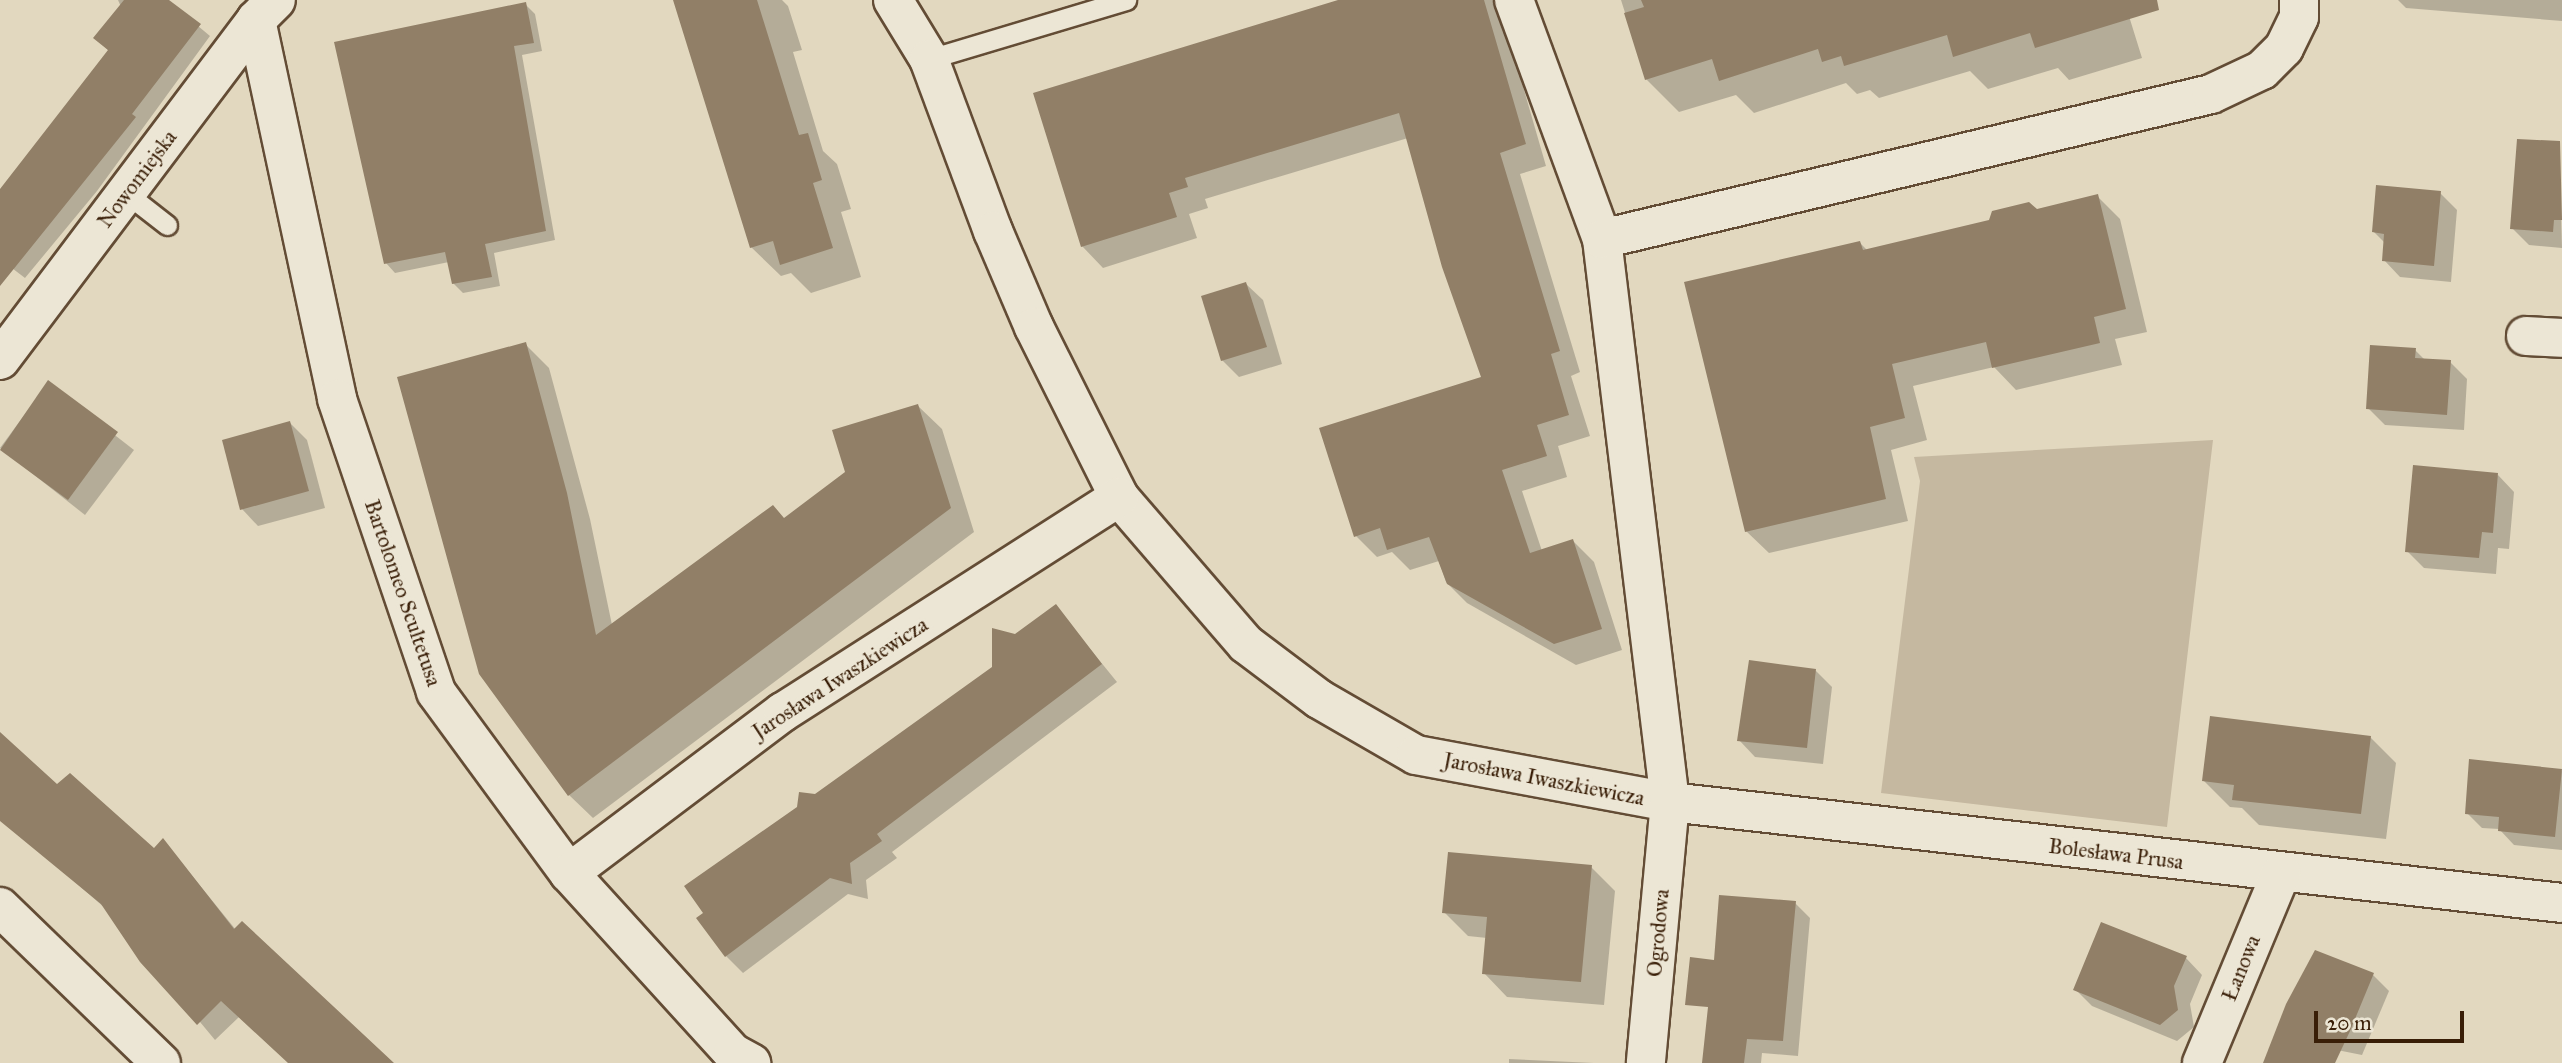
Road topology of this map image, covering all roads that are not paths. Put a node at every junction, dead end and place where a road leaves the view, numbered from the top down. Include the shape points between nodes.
1 (893, 0) edge
2 (1126, 0) edge
3 (1514, 0) edge
4 (2299, 0) edge
5 (266, 10) edge
6 (929, 59) junction
7 (126, 193) junction
8 (167, 225) dead end
9 (1602, 239) junction
10 (0, 360) edge
11 (1119, 497) junction
12 (1670, 802) junction
13 (569, 873) junction
14 (2281, 873) junction
15 (2562, 903) edge
16 (0, 907) edge
17 (161, 1063) edge
18 (751, 1063) edge
19 (1646, 1063) edge
20 (2202, 1063) edge

1 - 6 street, Jarosława Iwaszkiewicza
2 - 6 lane
3 - 9 street, Jarosława Iwaszkiewicza
4 - 9 street via 2299,17 2284,48 2262,70 2211,94
5 - 7 street, Nowomiejska
5 - 13 street, Bartolomeo Scultetusa via 337,399 436,692
6 - 11 street, Jarosława Iwaszkiewicza via 1003,255
7 - 8 lane
7 - 10 street, Nowomiejska
9 - 12 street, Jarosława Iwaszkiewicza
11 - 12 street, Jarosława Iwaszkiewicza via 1246,644 1319,699 1416,755
11 - 13 street, Jarosława Iwaszkiewicza via 783,712
12 - 14 street, Bolesława Prusa
12 - 19 street, Ogrodowa
13 - 18 street, Bartolomeo Scultetusa via 733,1053
14 - 15 street, Bolesława Prusa
14 - 20 street, Łanowa
16 - 17 street

